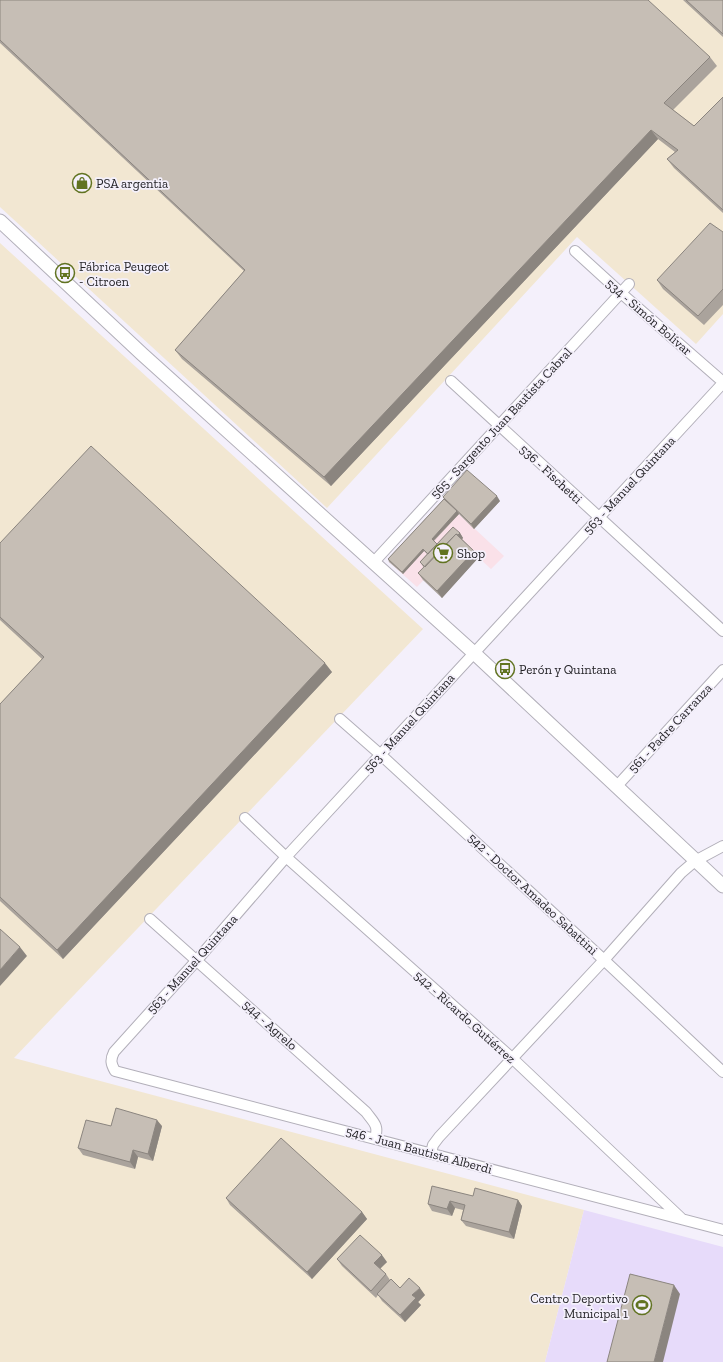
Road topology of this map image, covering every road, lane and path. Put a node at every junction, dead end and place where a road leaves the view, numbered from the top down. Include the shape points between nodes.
1 (0, 221) edge
2 (575, 251) dead end
3 (629, 284) dead end
4 (621, 293) junction
5 (451, 381) dead end
6 (723, 382) edge
7 (499, 425) junction
8 (599, 518) junction
9 (373, 562) junction
10 (723, 631) edge
11 (474, 653) junction
12 (723, 670) edge
13 (340, 719) dead end
14 (381, 755) junction
15 (616, 786) junction
16 (245, 818) dead end
17 (723, 846) edge
18 (286, 857) junction
19 (695, 861) junction
20 (723, 886) edge
21 (150, 919) dead end
22 (197, 960) junction
23 (604, 960) junction
24 (512, 1058) junction
25 (115, 1071) joint
26 (723, 1072) edge
27 (375, 1139) junction
28 (431, 1153) junction
29 (682, 1219) junction
30 (723, 1230) edge

1 - 9 street
2 - 4 street, 534 - Simón Bolívar
3 - 4 street, 565 - Sargento Juan Bautista Cabral
4 - 6 street, 534 - Simón Bolívar
4 - 7 street, 565 - Sargento Juan Bautista Cabral
5 - 7 street, 536 - Fischetti
6 - 8 street, 563 - Manuel Quintana
7 - 8 street, 536 - Fischetti
7 - 9 street, 565 - Sargento Juan Bautista Cabral
8 - 10 street, 536 - Fischetti
8 - 11 street, 563 - Manuel Quintana
9 - 11 street
11 - 14 street, 563 - Manuel Quintana
11 - 15 street
12 - 15 street, 561 - Padre Carranza
13 - 14 street, 542 - Doctor Amadeo Sabattini
14 - 18 street, 563 - Manuel Quintana
14 - 23 street, 542 - Doctor Amadeo Sabattini
15 - 19 street
16 - 18 street, 542 - Ricardo Gutiérrez
17 - 19 street
18 - 22 street, 563 - Manuel Quintana
18 - 24 street, 542 - Ricardo Gutiérrez
19 - 20 street
19 - 23 street via 681,873
21 - 22 street, 544 - Agrelo
22 - 25 street, 563 - Manuel Quintana via 114,1052 111,1058
22 - 27 street, 544 - Agrelo via 366,1112 377,1126
23 - 24 street
23 - 26 street, 542 - Doctor Amadeo Sabattini
24 - 28 street via 439,1137
24 - 29 street, 542 - Ricardo Gutiérrez
25 - 27 street, 546 - Juan Bautista Alberdi
27 - 28 street, 546 - Juan Bautista Alberdi
28 - 29 street, 546 - Juan Bautista Alberdi
29 - 30 street, 546 - Juan Bautista Alberdi

